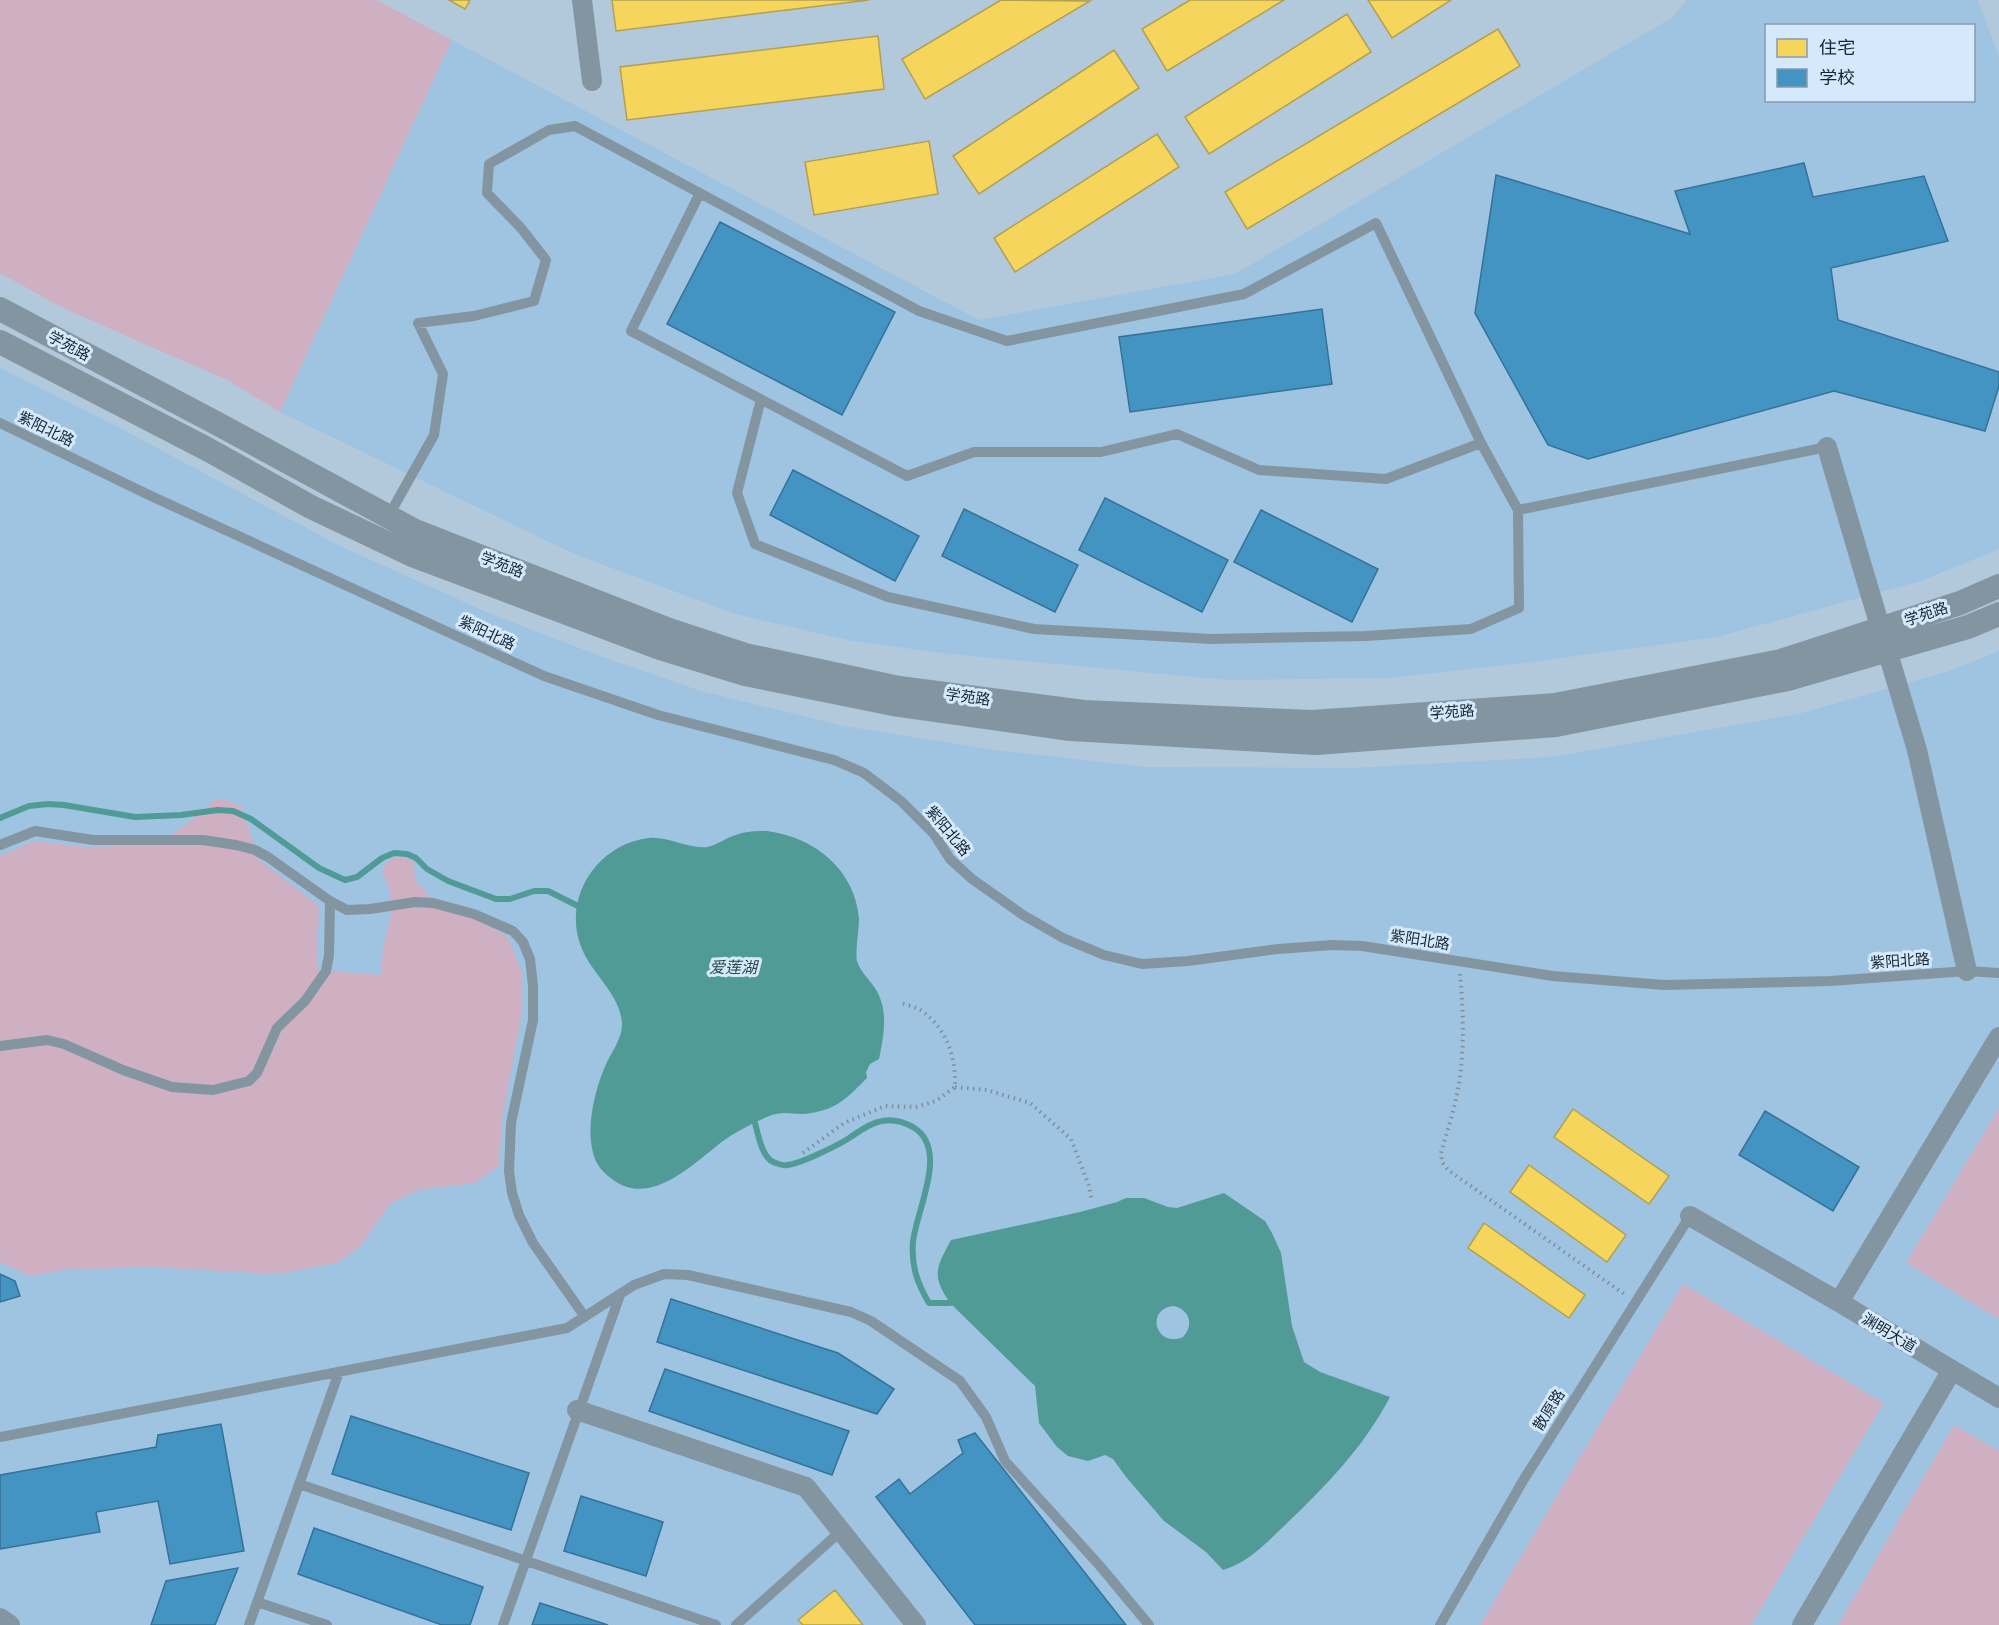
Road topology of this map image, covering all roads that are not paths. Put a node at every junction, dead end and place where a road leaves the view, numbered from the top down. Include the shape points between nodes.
1 (582, 0) edge
2 (592, 81) dead end
3 (700, 193) junction
4 (0, 309) edge
5 (0, 342) edge
6 (761, 399) junction
7 (0, 423) edge
8 (1480, 443) junction
9 (1827, 447) joint
10 (1518, 510) junction
11 (388, 517) junction
12 (1999, 586) edge
13 (1999, 614) edge
14 (0, 846) edge
15 (330, 901) junction
16 (1967, 971) junction
17 (1999, 973) edge
18 (1999, 1037) edge
19 (0, 1046) edge
20 (1690, 1216) joint
21 (620, 1295) junction
22 (1839, 1302) junction
23 (585, 1317) junction
24 (1952, 1370) junction
25 (339, 1372) junction
26 (1999, 1398) edge
27 (577, 1410) junction
28 (0, 1437) edge
29 (299, 1484) junction
30 (841, 1531) junction
31 (525, 1560) junction
32 (257, 1602) junction
33 (0, 1618) edge
34 (10, 1625) edge
35 (249, 1625) edge
36 (327, 1625) edge
37 (503, 1625) edge
38 (716, 1625) edge
39 (736, 1625) edge
40 (916, 1625) edge
41 (1149, 1625) edge
42 (1440, 1625) edge
43 (1802, 1625) edge

1 - 2 street
3 - 6 lane via 631,331
3 - 8 lane via 920,311 1007,341 1244,294 1376,223
3 - 11 lane via 575,126 549,130 489,164 487,194 546,260 534,301 474,316 418,323 443,374 434,435
4 - 11 street, 学苑路
5 - 13 street, 学苑路 via 311,507 412,555 660,648 745,674 893,704 1070,729 1316,743 1556,725 1788,679 1968,627
6 - 8 lane via 907,476 974,452 1101,452 1177,434 1259,470 1386,479
6 - 10 lane via 737,493 755,544 888,597 1034,629 1212,639 1471,629 1520,608
7 - 16 lane, 紫阳北路 via 544,676 658,715 834,760 864,773 901,801 934,834 950,860 972,879 1033,921 1104,955 1142,964 1278,949 1362,946 1553,976 1664,986 1830,981
8 - 10 lane
9 - 10 lane
9 - 16 street, bridge via 1917,750
11 - 12 street, 学苑路 via 669,630 745,655 899,688 1084,712 1312,723 1555,705 1781,661 1960,603
14 - 15 lane via 35,831 93,840 203,840 236,845 268,857
15 - 19 lane via 326,971 305,1001 277,1028 257,1073 249,1081 213,1090 172,1087 64,1044 47,1040
15 - 23 lane via 348,910 415,902 452,906 499,923 523,942 530,959 533,1020 511,1123 512,1193 533,1243
16 - 17 lane, 紫阳北路
18 - 22 street
20 - 22 street, 渊明大道
20 - 42 lane, 散原路 via 1524,1479
21 - 23 lane
21 - 27 lane
21 - 41 lane via 664,1274 688,1275 851,1312 871,1321 960,1381 986,1417 1005,1461
22 - 24 street, 渊明大道
23 - 25 lane via 567,1328
24 - 26 street, 渊明大道
24 - 43 street
25 - 28 lane
25 - 29 lane
27 - 30 street via 807,1488
27 - 31 lane
29 - 31 lane
29 - 32 lane
30 - 39 lane
30 - 40 street
31 - 37 lane
31 - 38 lane
32 - 35 lane
32 - 36 lane
33 - 34 street

